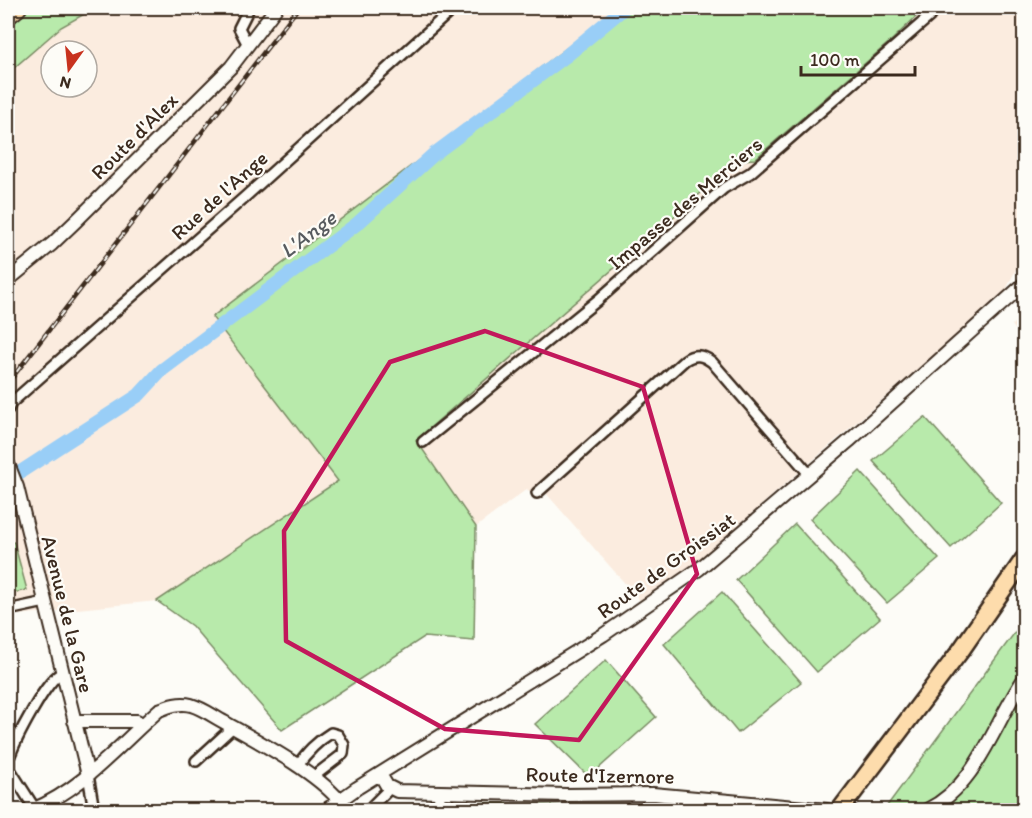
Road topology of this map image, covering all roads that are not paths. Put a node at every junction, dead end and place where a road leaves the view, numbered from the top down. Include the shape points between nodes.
1 (19, 8) edge
2 (249, 8) edge
3 (276, 8) edge
4 (454, 8) edge
5 (935, 8) edge
6 (8, 17) edge
7 (248, 45) junction
8 (8, 280) edge
9 (1024, 284) edge
10 (8, 409) edge
11 (423, 442) dead end
12 (9, 466) edge
13 (810, 475) junction
14 (537, 493) dead end
15 (1024, 559) edge
16 (1024, 578) edge
17 (45, 602) junction
18 (8, 610) edge
19 (63, 673) junction
20 (1024, 679) edge
21 (74, 721) junction
22 (142, 725) junction
23 (233, 727) junction
24 (196, 761) dead end
25 (297, 766) junction
26 (10, 773) edge
27 (380, 774) junction
28 (88, 775) junction
29 (313, 777) junction
30 (390, 788) junction
31 (437, 792) junction
32 (339, 800) junction
33 (33, 810) edge
34 (94, 810) edge
35 (326, 810) edge
36 (376, 810) edge
37 (448, 810) edge
38 (827, 810) edge
39 (840, 810) edge
40 (853, 810) edge
41 (927, 810) edge

1 - 6 main road
2 - 7 street via 239,28
3 - 7 street, Route d'Alex
4 - 10 street, Rue de l'Ange
5 - 11 street, Impasse des Merciers via 750,173 724,188 598,300
7 - 8 street, Route d'Alex via 231,67 75,222
9 - 13 street, Route de Groissiat
12 - 17 street, Avenue de la Gare
13 - 14 street via 712,362 699,355 685,360
13 - 27 street, Route de Groissiat via 670,591
15 - 39 highway
16 - 40 highway
17 - 18 street
17 - 19 street, Avenue de la Gare
19 - 21 street, Avenue de la Gare
19 - 26 street via 56,675 45,689 11,752
20 - 41 street via 966,778 951,795
21 - 22 street via 137,721
21 - 28 street, Avenue de la Gare
22 - 23 street via 159,710 186,704
22 - 28 street
23 - 24 street
23 - 25 street
25 - 29 street
25 - 29 street via 320,740 331,733 338,735 344,754
26 - 33 street
27 - 30 street
27 - 32 street, Route de Groissiat
28 - 33 street via 60,797
28 - 34 street
29 - 32 street
30 - 31 street, Route d'Izernore
30 - 36 street via 372,806
31 - 37 street
31 - 38 street, Route d'Izernore via 653,794
32 - 35 street, Route de Groissiat

